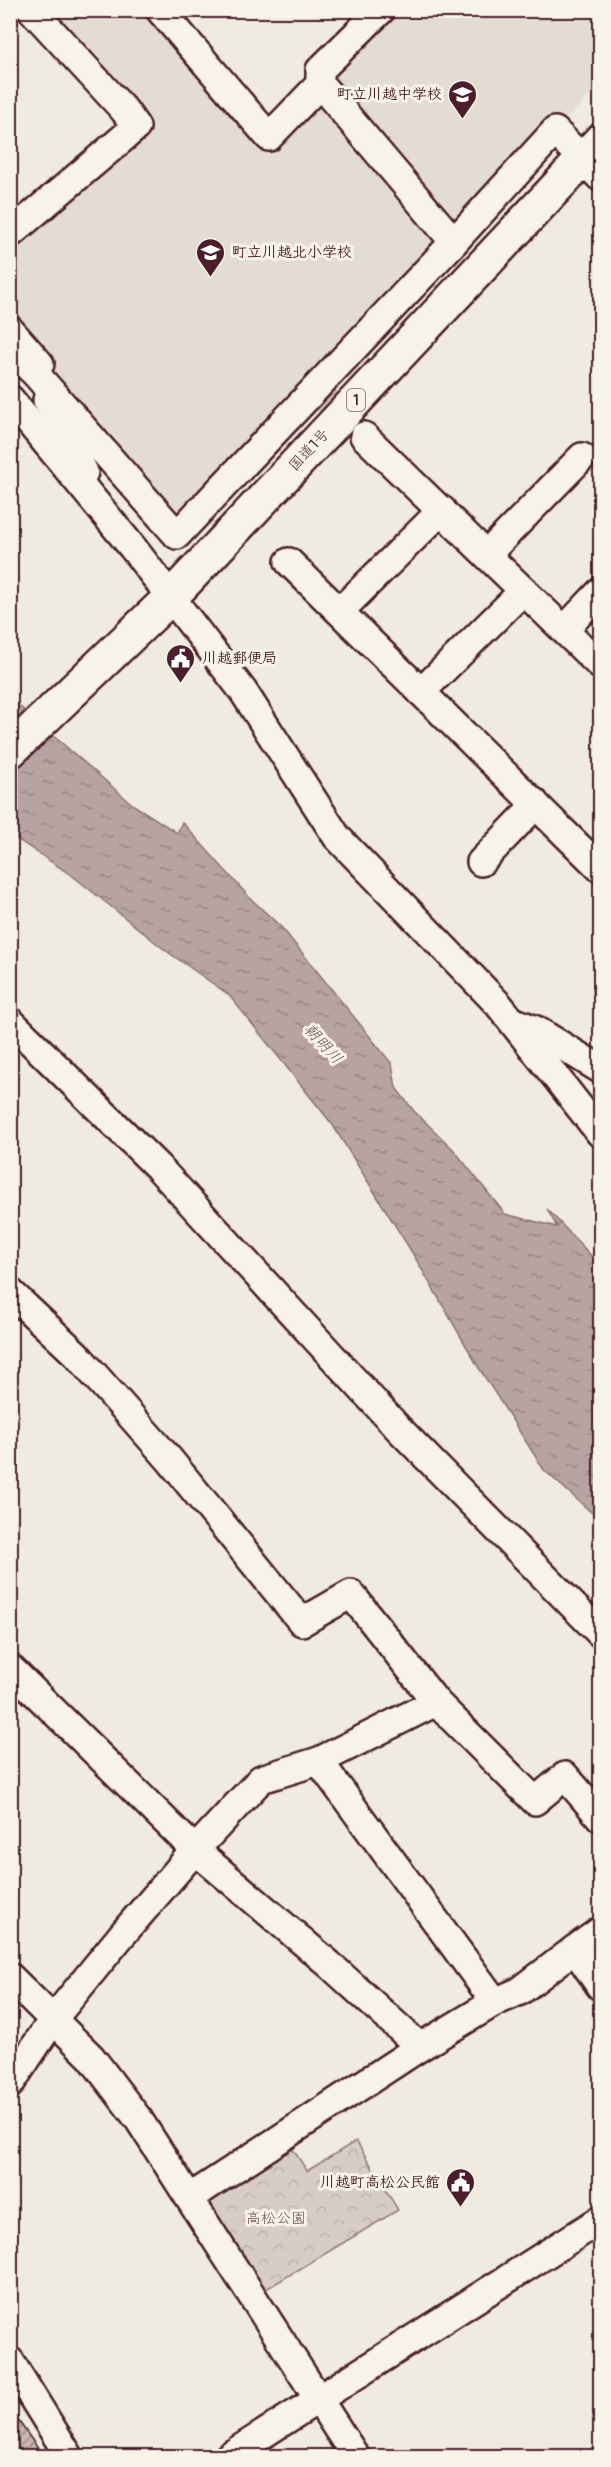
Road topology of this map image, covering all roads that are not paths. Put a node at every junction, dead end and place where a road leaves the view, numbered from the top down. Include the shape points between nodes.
1 (32, 10) edge
2 (381, 10) edge
3 (167, 13) edge
4 (320, 84) junction
5 (595, 160) edge
6 (10, 234) edge
7 (454, 242) junction
8 (10, 330) edge
9 (10, 351) edge
10 (34, 372) junction
11 (10, 399) edge
12 (364, 436) tunnel mouth
13 (582, 457) dead end
14 (84, 489) junction
15 (442, 510) junction
16 (489, 556) junction
17 (290, 562) dead end
18 (524, 590) junction
19 (600, 592) edge
20 (170, 598) junction
21 (340, 611) junction
22 (564, 630) junction
23 (600, 665) edge
24 (421, 692) junction
25 (10, 751) edge
26 (534, 802) junction
27 (481, 862) dead end
28 (600, 868) edge
29 (10, 1021) edge
30 (511, 1021) junction
31 (600, 1069) edge
32 (600, 1133) edge
33 (10, 1292) edge
34 (600, 1633) edge
35 (10, 1668) edge
36 (436, 1702) junction
37 (319, 1761) junction
38 (600, 1817) edge
39 (195, 1850) junction
40 (600, 1931) edge
41 (574, 1949) junction
42 (10, 1977) edge
43 (600, 1986) edge
44 (495, 2002) junction
45 (54, 2018) junction
46 (420, 2047) junction
47 (10, 2084) edge
48 (191, 2197) junction
49 (600, 2220) edge
50 (10, 2361) edge
51 (319, 2399) junction
52 (69, 2457) edge
53 (229, 2457) edge
54 (355, 2457) edge

1 - 6 street via 136,127
2 - 4 street via 320,70
3 - 4 street via 269,137
4 - 7 street
5 - 7 street via 555,132
5 - 20 highway, 国道1号 / 1 via 442,307
7 - 10 street via 318,392 177,535
8 - 10 street via 40,364
9 - 10 street
10 - 14 street via 83,469
11 - 14 street
12 - 15 street
13 - 16 street
14 - 20 street
15 - 16 street
15 - 21 street
16 - 18 street
17 - 21 street
18 - 22 street
18 - 24 street
19 - 22 street
20 - 25 highway, 国道1号 / 1
20 - 30 street via 243,691 337,837
21 - 24 street
22 - 23 street
24 - 26 street
26 - 27 street
26 - 28 street
29 - 34 street via 158,1167 399,1429
30 - 31 street via 536,1030
30 - 32 street
33 - 36 street via 76,1354 169,1459 302,1622 351,1594
35 - 39 street
36 - 37 street
36 - 38 street via 535,1801 565,1776
37 - 39 street via 261,1779
37 - 44 street
39 - 45 street
39 - 46 street via 321,1956
40 - 41 street
41 - 43 street
41 - 44 street via 520,1991
42 - 45 street
44 - 46 street
45 - 47 street
45 - 48 street via 92,2057
46 - 48 street
48 - 51 street
49 - 51 street
50 - 52 street
51 - 53 street
51 - 54 street

